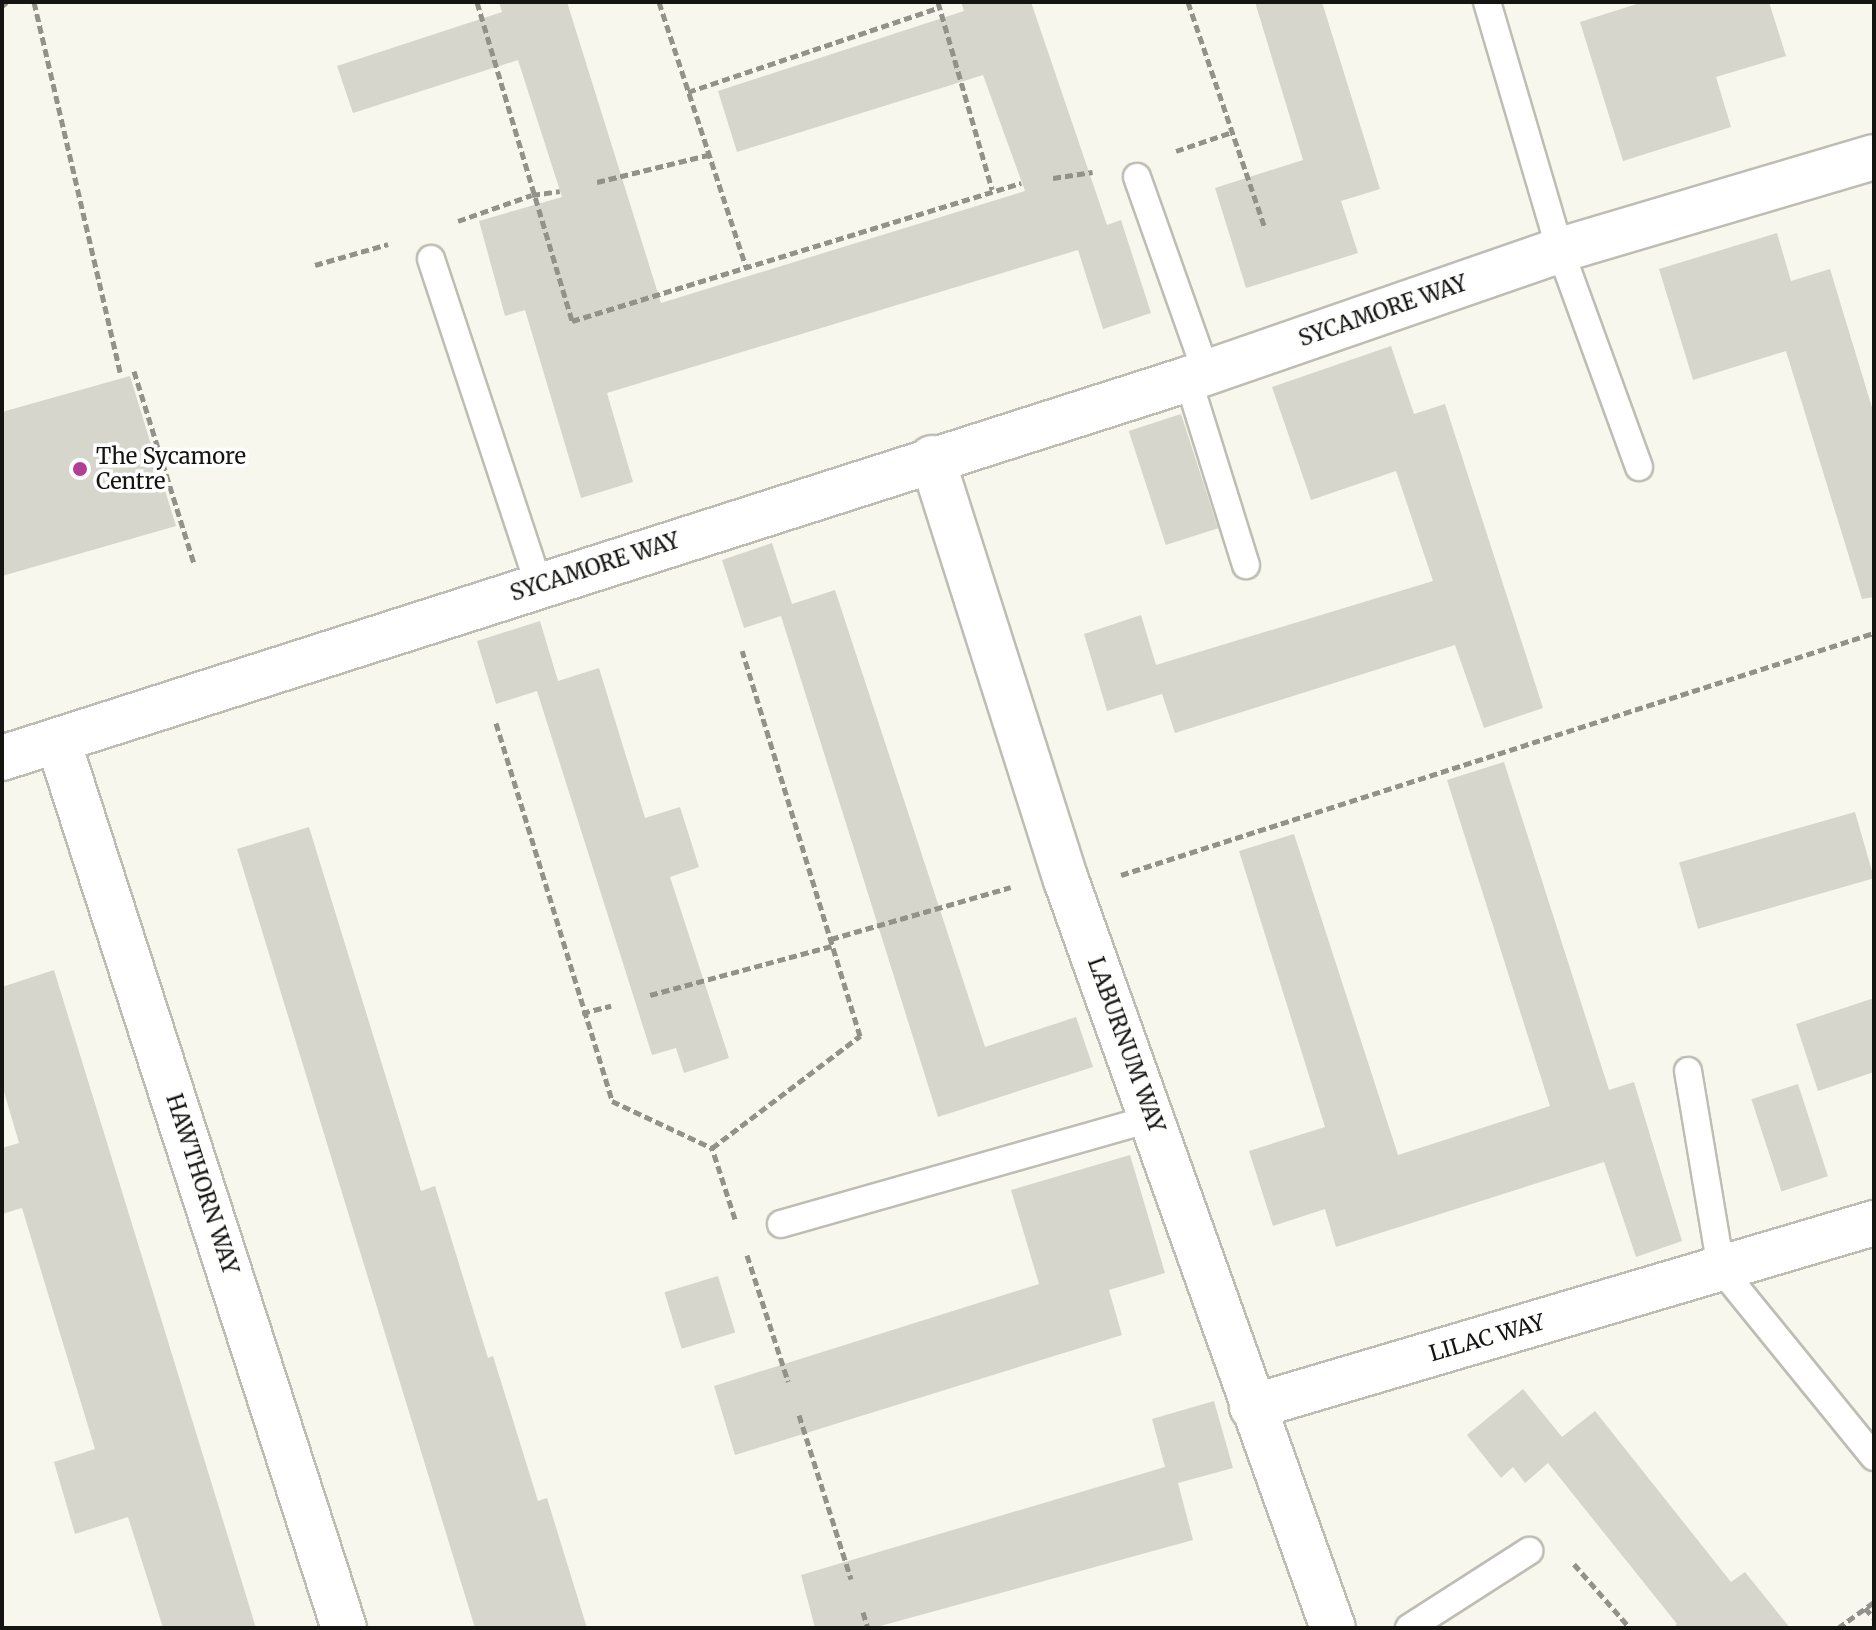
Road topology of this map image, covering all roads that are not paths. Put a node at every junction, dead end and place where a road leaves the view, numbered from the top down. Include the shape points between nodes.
1 (1487, 2) edge
2 (1874, 157) edge
3 (1137, 177) dead end
4 (1560, 250) junction
5 (431, 259) dead end
6 (1197, 375) junction
7 (932, 458) junction
8 (1639, 467) dead end
9 (1246, 565) dead end
10 (539, 585) junction
11 (58, 741) junction
12 (2, 758) edge
13 (1688, 1071) dead end
14 (1153, 1118) junction
15 (1874, 1223) edge
16 (781, 1224) dead end
17 (1721, 1269) junction
18 (1252, 1407) junction
19 (1874, 1457) edge
20 (1529, 1551) dead end
21 (344, 1628) edge
22 (1333, 1628) edge
23 (1409, 1628) edge

1 - 4 lane
2 - 4 street, SYCAMORE WAY
3 - 6 lane
4 - 6 street, SYCAMORE WAY
4 - 8 lane
5 - 10 lane
6 - 7 street, SYCAMORE WAY
6 - 9 lane
7 - 10 street, SYCAMORE WAY
7 - 14 street, LABURNUM WAY via 1066,880
10 - 11 street, SYCAMORE WAY
11 - 12 street, SYCAMORE WAY
11 - 21 street, HAWTHORN WAY
13 - 17 lane
14 - 16 lane
14 - 18 street, LABURNUM WAY
15 - 17 street, LILAC WAY
17 - 18 street, LILAC WAY
17 - 19 lane
18 - 22 street, LABURNUM WAY
20 - 23 lane

